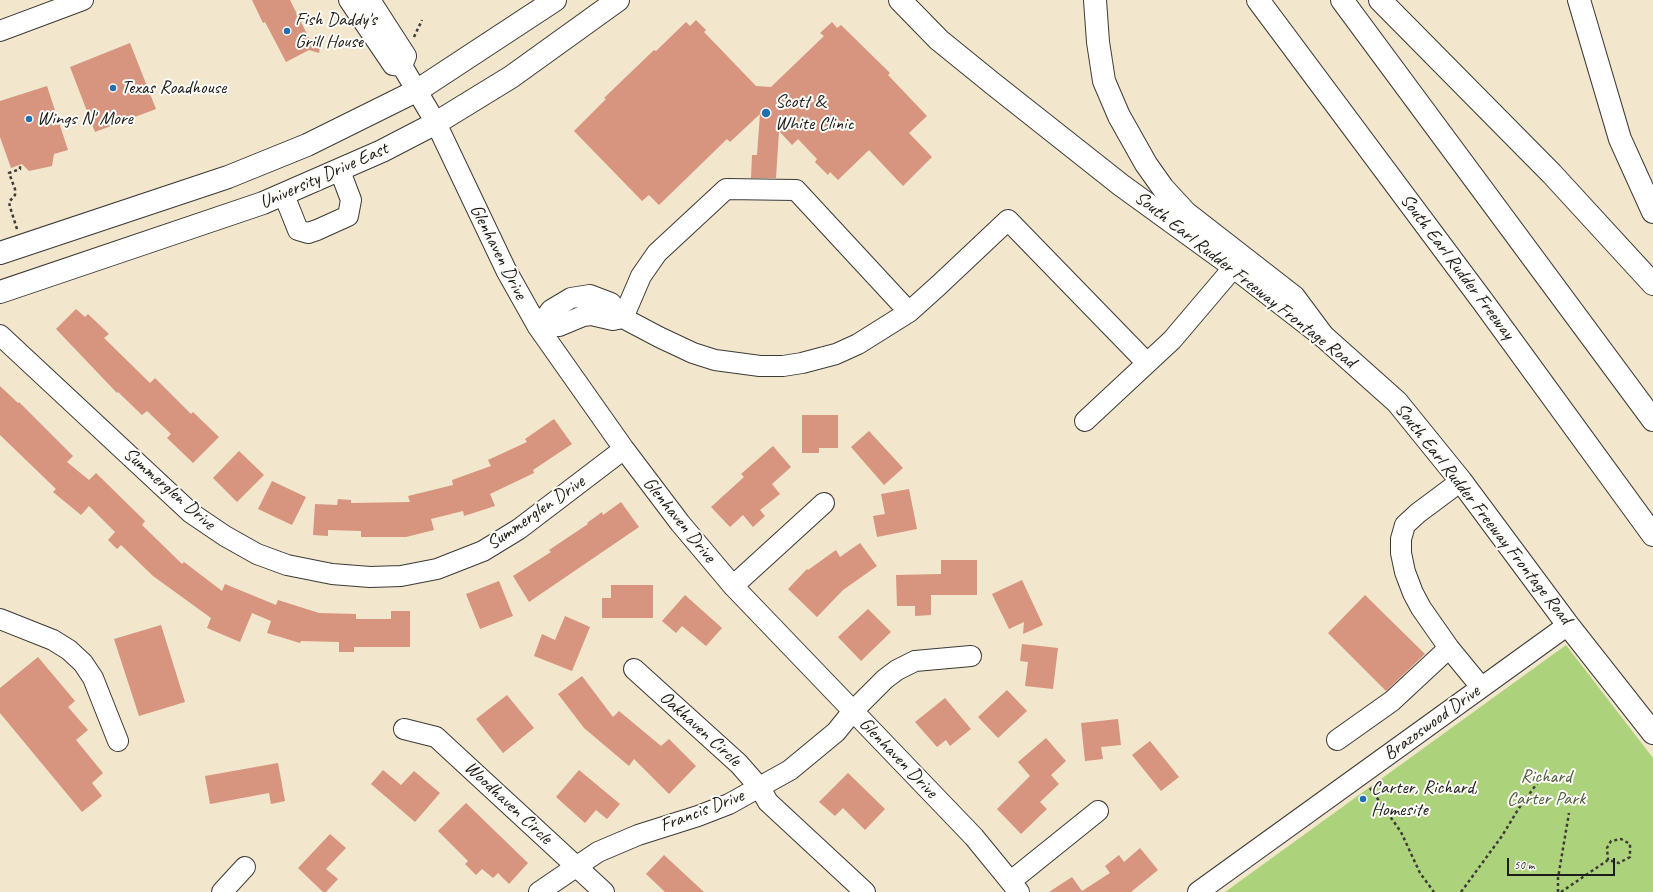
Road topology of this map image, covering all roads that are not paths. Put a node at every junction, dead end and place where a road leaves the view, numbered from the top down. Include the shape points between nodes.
1 (83, 0) edge
2 (349, 0) edge
3 (370, 0) edge
4 (554, 0) edge
5 (618, 0) edge
6 (900, 0) edge
7 (1095, 0) edge
8 (1258, 0) edge
9 (1342, 0) edge
10 (1380, 0) edge
11 (1579, 0) edge
12 (0, 31) edge
13 (402, 66) junction
14 (418, 90) junction
15 (436, 123) junction
16 (340, 171) junction
17 (284, 195) junction
18 (1653, 212) edge
19 (0, 253) edge
20 (1234, 267) junction
21 (1653, 284) edge
22 (0, 292) edge
23 (909, 312) junction
24 (623, 318) junction
25 (538, 327) junction
26 (0, 335) edge
27 (1323, 336) junction
28 (1147, 363) junction
29 (1653, 420) edge
30 (1085, 421) dead end
31 (624, 449) junction
32 (1461, 481) junction
33 (824, 504) dead end
34 (1653, 535) edge
35 (733, 586) junction
36 (0, 619) edge
37 (1568, 625) junction
38 (1449, 648) junction
39 (971, 656) dead end
40 (634, 670) dead end
41 (1481, 688) junction
42 (853, 711) junction
43 (404, 729) dead end
44 (1653, 733) edge
45 (1337, 740) dead end
46 (118, 741) dead end
47 (760, 788) junction
48 (1098, 811) dead end
49 (576, 866) junction
50 (244, 867) dead end
51 (1015, 886) edge
52 (222, 892) edge
53 (539, 892) edge
54 (604, 892) edge
55 (865, 892) edge
56 (1198, 892) edge

1 - 12 street
2 - 13 street via 393,65
3 - 13 street via 406,56
4 - 14 main road, University Drive East
5 - 15 main road, University Drive East via 511,77
6 - 20 main road, South Earl Rudder Freeway Frontage Road via 939,40 992,83 1121,185
7 - 27 main road via 1104,81 1119,116 1146,164 1163,188 1186,213 1294,297
8 - 34 main road, South Earl Rudder Freeway
9 - 29 main road
10 - 21 main road via 1552,174
11 - 18 main road via 1620,140
13 - 14 street, Glenhaven Drive
14 - 15 street, Glenhaven Drive
14 - 19 main road, University Drive East via 307,146
15 - 16 main road, University Drive East
15 - 25 street, Glenhaven Drive via 506,270
16 - 17 main road, University Drive East
16 - 17 street via 351,200 348,216 317,230 308,233 298,230
17 - 22 main road, University Drive East
20 - 27 main road, South Earl Rudder Freeway Frontage Road
20 - 28 street via 1186,324
23 - 24 street via 858,344 836,354 783,366 715,360 686,350
23 - 24 street via 796,190 726,189 657,253 641,276
23 - 28 street via 1008,220
24 - 25 street via 613,320 591,315 559,326
25 - 31 street, Glenhaven Drive
26 - 31 street, Summerglen Drive via 191,513 257,554 288,565 332,574 401,576 437,569 483,551 519,529
27 - 32 main road, South Earl Rudder Freeway Frontage Road via 1397,402
28 - 30 street
31 - 35 street, Glenhaven Drive via 680,523
32 - 37 main road, South Earl Rudder Freeway Frontage Road
32 - 38 street via 1405,525 1401,539 1405,572 1413,593
33 - 35 street
35 - 42 street, Glenhaven Drive
36 - 46 street via 53,640 69,650 83,664 94,678
37 - 41 street, Brazoswood Drive
37 - 44 main road, South Earl Rudder Freeway Frontage Road
38 - 41 street
38 - 45 street via 1392,701
39 - 42 street, Francis Drive via 915,661 885,679
40 - 47 street, Oakhaven Circle via 739,764
41 - 56 street, Brazoswood Drive
42 - 47 street, Francis Drive via 820,747 790,770
42 - 51 street, Glenhaven Drive via 974,837
43 - 49 street, Woodhaven Circle via 436,737
47 - 49 street, Francis Drive via 698,816 625,840 598,852
47 - 55 street, Oakhaven Circle via 768,802
48 - 51 street
49 - 53 street, Francis Drive
49 - 54 street, Woodhaven Circle
50 - 52 street

